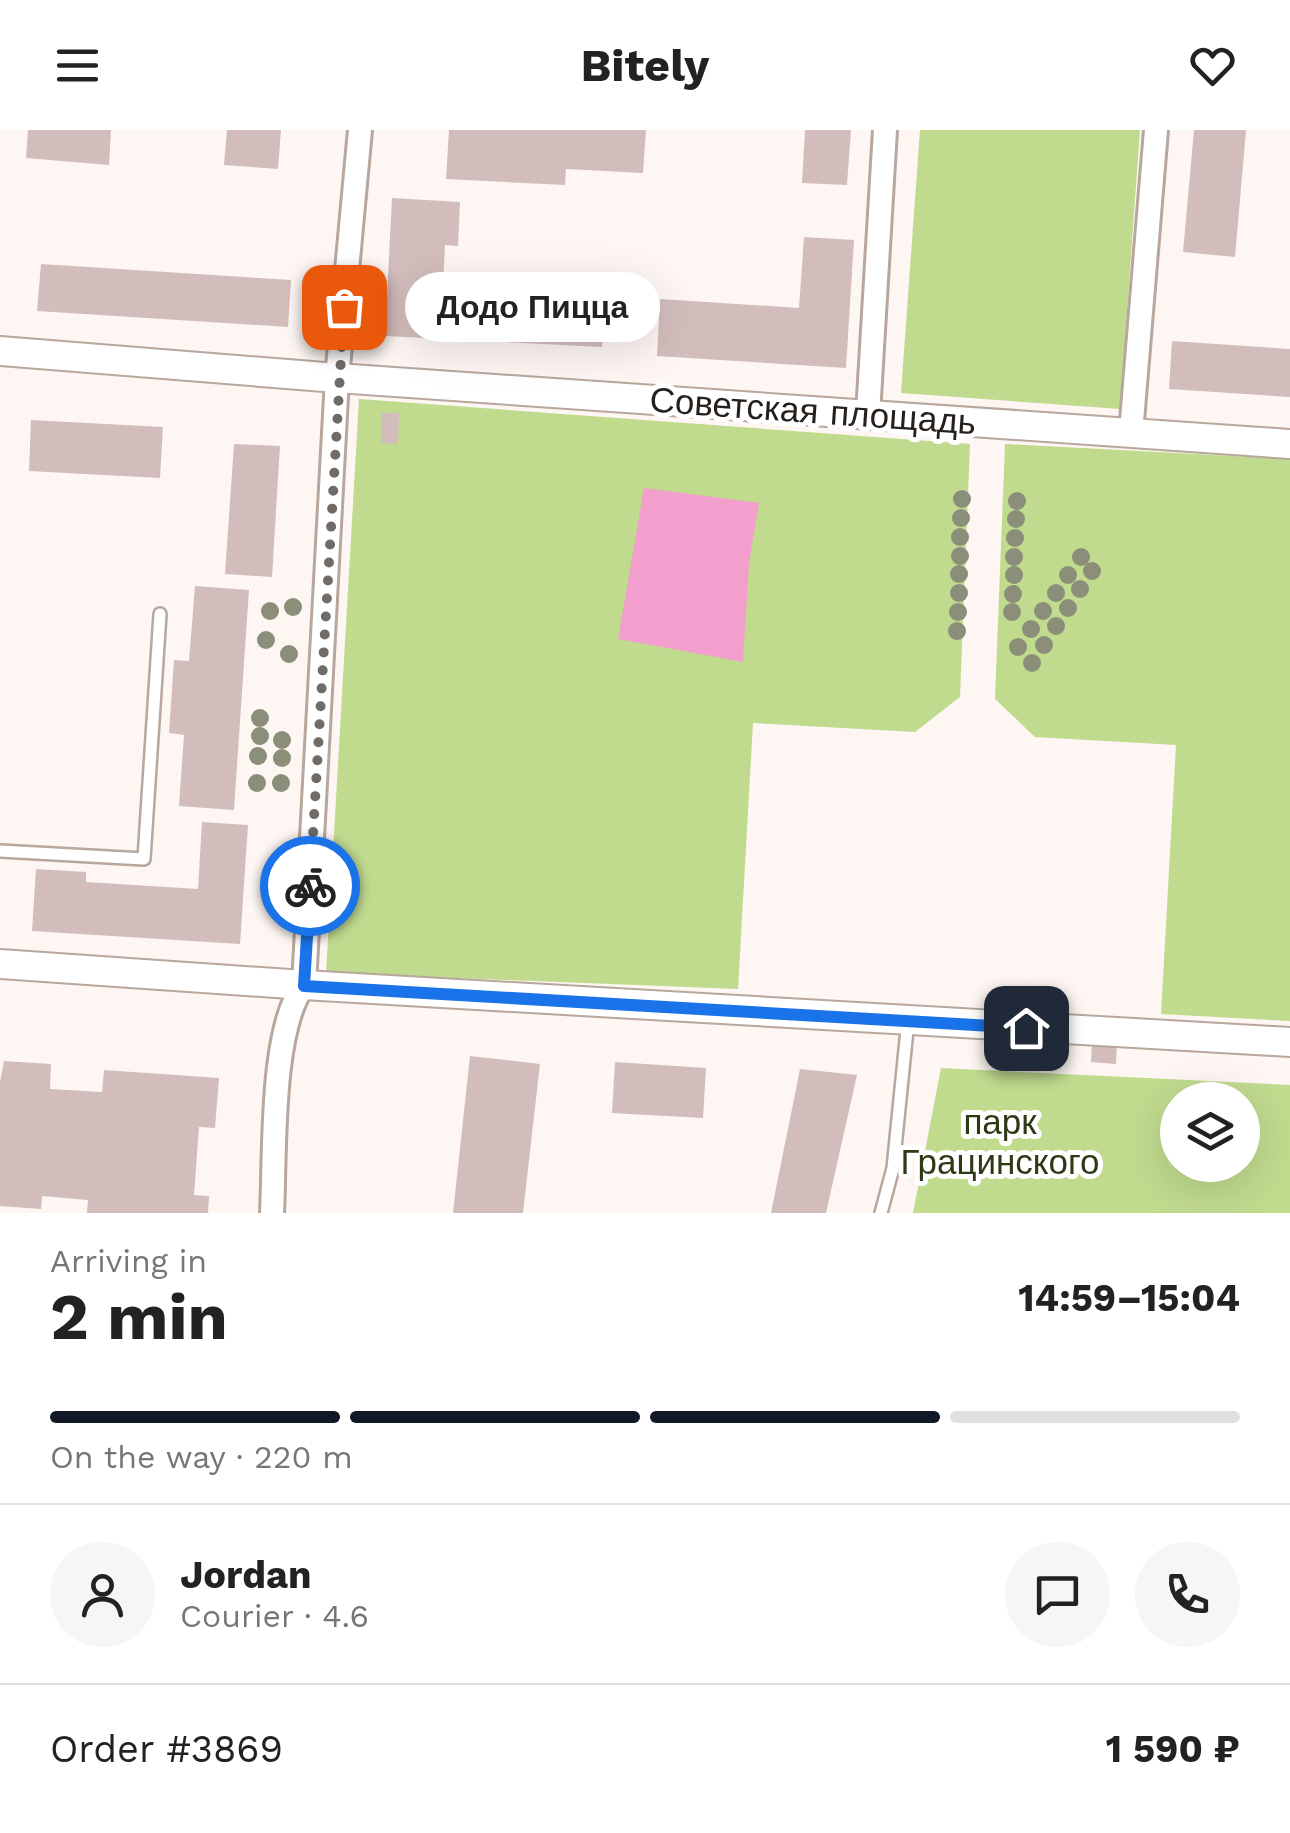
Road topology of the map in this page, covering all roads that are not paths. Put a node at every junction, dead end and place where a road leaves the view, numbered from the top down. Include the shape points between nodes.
1 (360, 130) edge
2 (884, 130) edge
3 (1156, 130) edge
4 (0, 351) edge
5 (337, 378) junction
6 (868, 414) junction
7 (1131, 433) junction
8 (1290, 444) edge
9 (160, 614) dead end
10 (0, 850) edge
11 (0, 964) edge
12 (304, 986) junction
13 (908, 1020) junction
14 (1290, 1042) edge
15 (272, 1213) edge
16 (881, 1213) edge

1 - 5 street
2 - 6 street
3 - 7 street
4 - 5 street, Советская площадь
5 - 6 street, Советская площадь
5 - 12 street
6 - 7 street, Советская площадь
7 - 8 street, Советская площадь
9 - 10 lane via 144,859
11 - 12 street
12 - 13 street
12 - 15 street via 292,1001 278,1073
13 - 14 street
13 - 16 lane via 893,1168

